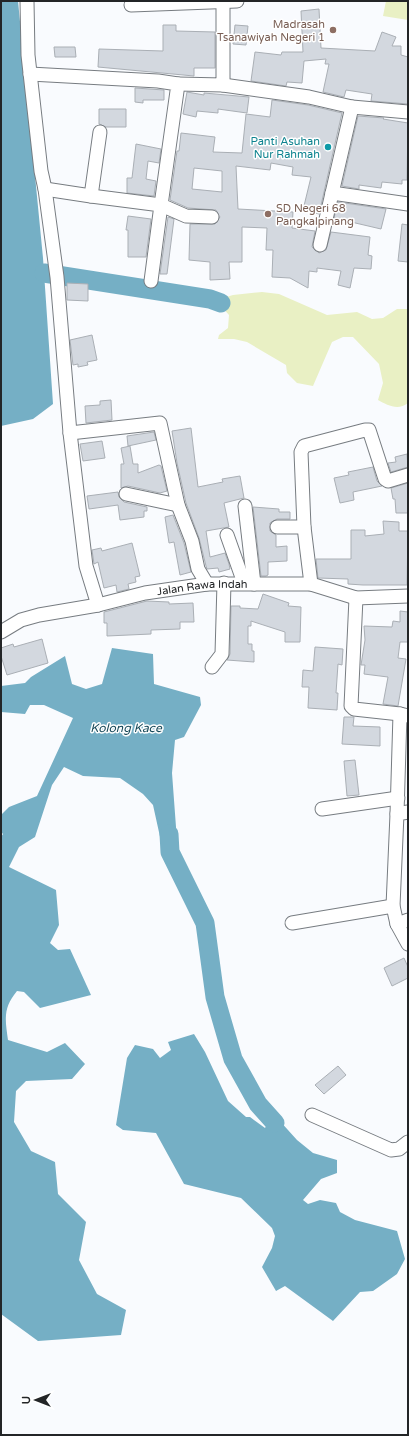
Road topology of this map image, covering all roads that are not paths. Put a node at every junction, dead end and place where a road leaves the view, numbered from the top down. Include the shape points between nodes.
1 (27, 1) edge
2 (223, 1) edge
3 (237, 1) edge
4 (131, 5) dead end
5 (30, 74) junction
6 (178, 84) junction
7 (223, 86) junction
8 (352, 107) junction
9 (408, 112) edge
10 (100, 132) dead end
11 (45, 188) junction
12 (332, 193) junction
13 (91, 196) junction
14 (408, 204) edge
15 (161, 205) junction
16 (212, 217) dead end
17 (320, 245) dead end
18 (151, 281) dead end
19 (70, 433) junction
20 (408, 475) edge
21 (126, 494) dead end
22 (178, 505) junction
23 (244, 506) dead end
24 (277, 527) dead end
25 (304, 527) junction
26 (227, 535) dead end
27 (224, 583) junction
28 (207, 584) junction
29 (249, 584) junction
30 (311, 584) junction
31 (408, 596) edge
32 (356, 598) junction
33 (98, 605) junction
34 (1, 632) edge
35 (212, 667) dead end
36 (404, 715) edge
37 (398, 798) junction
38 (322, 809) dead end
39 (403, 813) edge
40 (393, 906) junction
41 (403, 922) edge
42 (292, 923) dead end
43 (408, 944) edge
44 (312, 1115) dead end
45 (408, 1142) edge

1 - 5 street
2 - 3 street
2 - 4 street
2 - 7 street
5 - 6 street
5 - 11 street
6 - 7 street
6 - 15 street
7 - 8 street via 309,97
8 - 9 street
8 - 12 street
10 - 13 street
11 - 13 street
11 - 19 street
12 - 14 street
12 - 17 street
13 - 15 street
15 - 16 street via 186,216
15 - 18 street
19 - 22 street via 160,423
19 - 33 street via 86,566
20 - 25 street via 388,481 385,479 368,430 304,446 301,452
21 - 22 street
22 - 28 street via 192,541 198,569
23 - 29 street
24 - 25 street
25 - 30 street
26 - 29 street
27 - 28 street, Jalan Rawa Indah
27 - 29 street, Jalan Rawa Indah
27 - 35 street via 222,654
28 - 33 street, Jalan Rawa Indah via 145,593
29 - 30 street, Jalan Rawa Indah
30 - 32 street, Jalan Rawa Indah
31 - 32 street, Jalan Rawa Indah
32 - 36 street via 352,706 354,709
33 - 34 street, Jalan Rawa Indah via 21,620
36 - 37 street
37 - 38 street
37 - 39 street
39 - 40 street
40 - 41 street
40 - 42 street
41 - 43 street
44 - 45 street via 391,1150 399,1149

